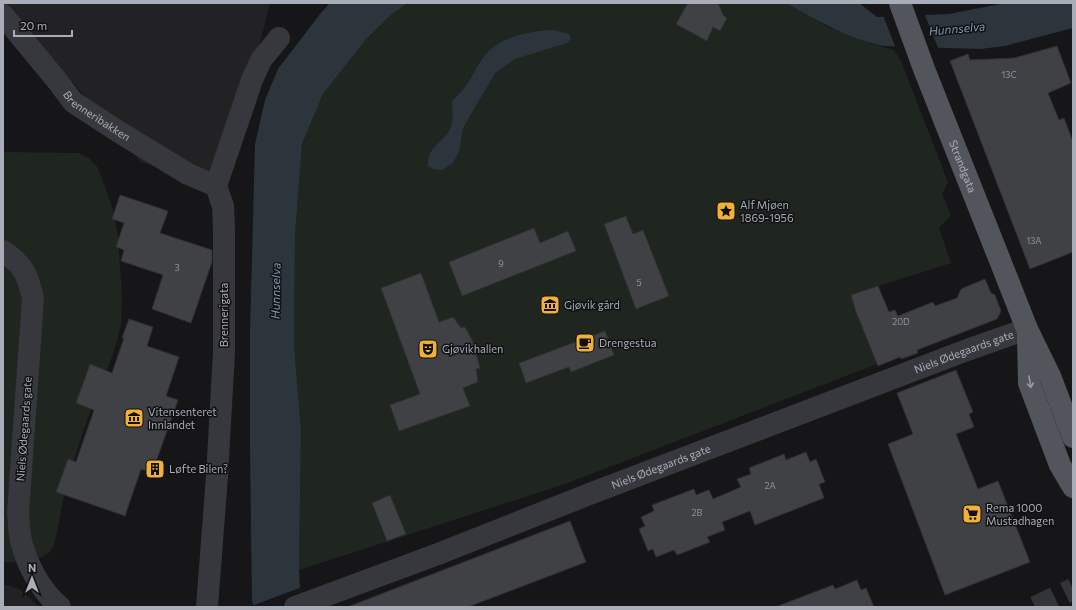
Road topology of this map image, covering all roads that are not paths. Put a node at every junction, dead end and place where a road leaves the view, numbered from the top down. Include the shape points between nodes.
1 (900, 3) edge
2 (3, 15) edge
3 (279, 38) dead end
4 (216, 186) junction
5 (3, 251) edge
6 (1027, 329) junction
7 (1073, 437) edge
8 (1073, 487) edge
9 (302, 604) edge
10 (60, 607) edge
11 (207, 607) edge

1 - 6 main road, Strandgata
2 - 4 street, Brenneribakken via 73,102 188,174
3 - 4 street via 261,60 252,80
4 - 11 street, Brennerigata via 223,206 224,352
5 - 10 street, Niels Ødegaards gate via 18,262 29,279 33,298 18,513 21,540 36,576 51,600
6 - 7 main road, Strandgata via 1050,376
6 -> 8 main road, Strandgata via 1029,383 1060,465
6 - 9 street, Niels Ødegaards gate

